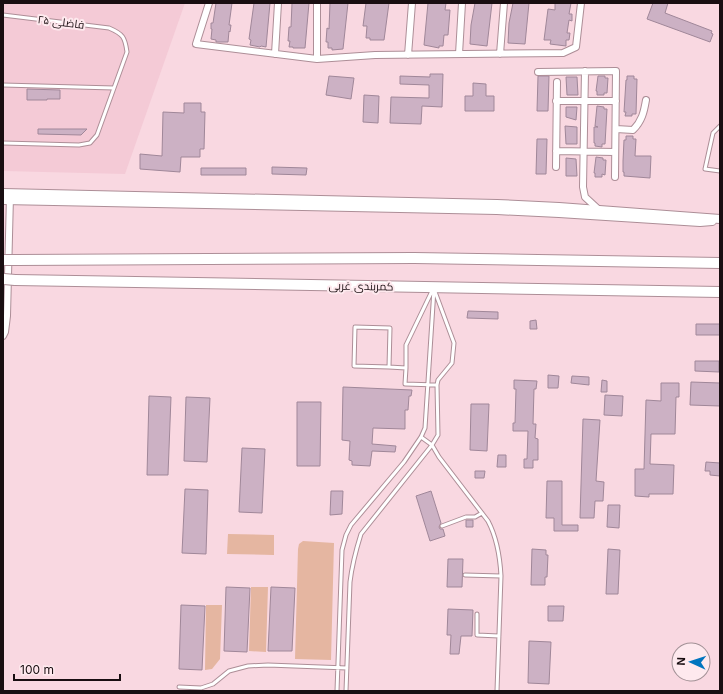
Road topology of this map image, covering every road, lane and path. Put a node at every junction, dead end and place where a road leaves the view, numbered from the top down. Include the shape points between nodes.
1 (209, 3) edge
2 (278, 3) edge
3 (317, 3) edge
4 (412, 3) edge
5 (462, 3) edge
6 (504, 3) edge
7 (581, 3) edge
8 (3, 15) edge
9 (275, 54) junction
10 (459, 54) junction
11 (500, 54) junction
12 (408, 55) junction
13 (317, 59) junction
14 (585, 71) junction
15 (538, 72) dead end
16 (557, 82) dead end
17 (3, 85) edge
18 (114, 88) junction
19 (646, 100) dead end
20 (556, 101) junction
21 (616, 101) junction
22 (585, 102) junction
23 (720, 126) edge
24 (616, 130) junction
25 (3, 142) edge
26 (556, 151) junction
27 (585, 152) junction
28 (615, 152) junction
29 (556, 167) dead end
30 (720, 171) edge
31 (615, 176) dead end
32 (6, 197) edge
33 (598, 209) junction
34 (720, 220) edge
35 (3, 260) edge
36 (720, 262) edge
37 (4, 279) edge
38 (434, 287) junction
39 (720, 292) edge
40 (3, 336) edge
41 (389, 367) junction
42 (406, 368) junction
43 (428, 385) junction
44 (437, 385) junction
45 (421, 438) junction
46 (432, 445) junction
47 (482, 513) junction
48 (442, 526) dead end
49 (465, 575) dead end
50 (501, 576) junction
51 (477, 614) dead end
52 (499, 636) junction
53 (338, 668) junction
54 (347, 668) junction
55 (179, 687) dead end
56 (337, 691) edge
57 (346, 691) edge
58 (497, 691) edge

1 - 9 street via 196,44
2 - 9 street
3 - 13 street
4 - 12 street
5 - 10 street
6 - 11 street
7 - 11 street via 576,47 563,53
8 - 18 lane, فاضلی ۲۵ via 109,28 119,32 125,40 127,52
9 - 13 street
10 - 11 street
10 - 12 street
12 - 13 street
14 - 15 street
14 - 21 street via 616,71
14 - 22 street
16 - 20 street
17 - 18 lane
18 - 25 lane via 96,135 90,142 78,145
19 - 24 street via 640,123 633,130
20 - 22 street
20 - 26 street
21 - 22 street
21 - 24 street
22 - 27 street
23 - 30 lane via 713,133 706,169
24 - 28 street
26 - 27 street
26 - 29 street
27 - 28 street
27 - 33 street via 585,197
28 - 31 street
32 - 33 street via 497,204
32 - 34 street via 497,210 700,222
32 - 40 street via 7,316
33 - 34 street
35 - 36 highway, bridge via 414,258
37 - 38 highway, کمربندی غربی, bridge
38 - 39 highway, کمربندی غربی
38 - 42 lane via 406,344
38 - 43 lane
38 - 44 lane via 454,343 452,363
41 - 41 lane via 354,366 355,327 390,328
41 - 42 lane
42 - 43 lane via 405,384
43 - 44 lane
43 - 45 lane via 425,428
44 - 46 lane via 438,435
45 - 46 lane
45 - 53 lane via 351,525 346,535 342,550
46 - 47 lane
46 - 54 lane via 361,534 352,565
47 - 48 lane
47 - 50 lane via 494,531
49 - 50 lane
50 - 52 lane
51 - 52 lane via 477,635
52 - 58 lane
53 - 54 lane
53 - 55 lane via 248,666 229,671 213,684 201,688
53 - 56 lane
54 - 57 lane

